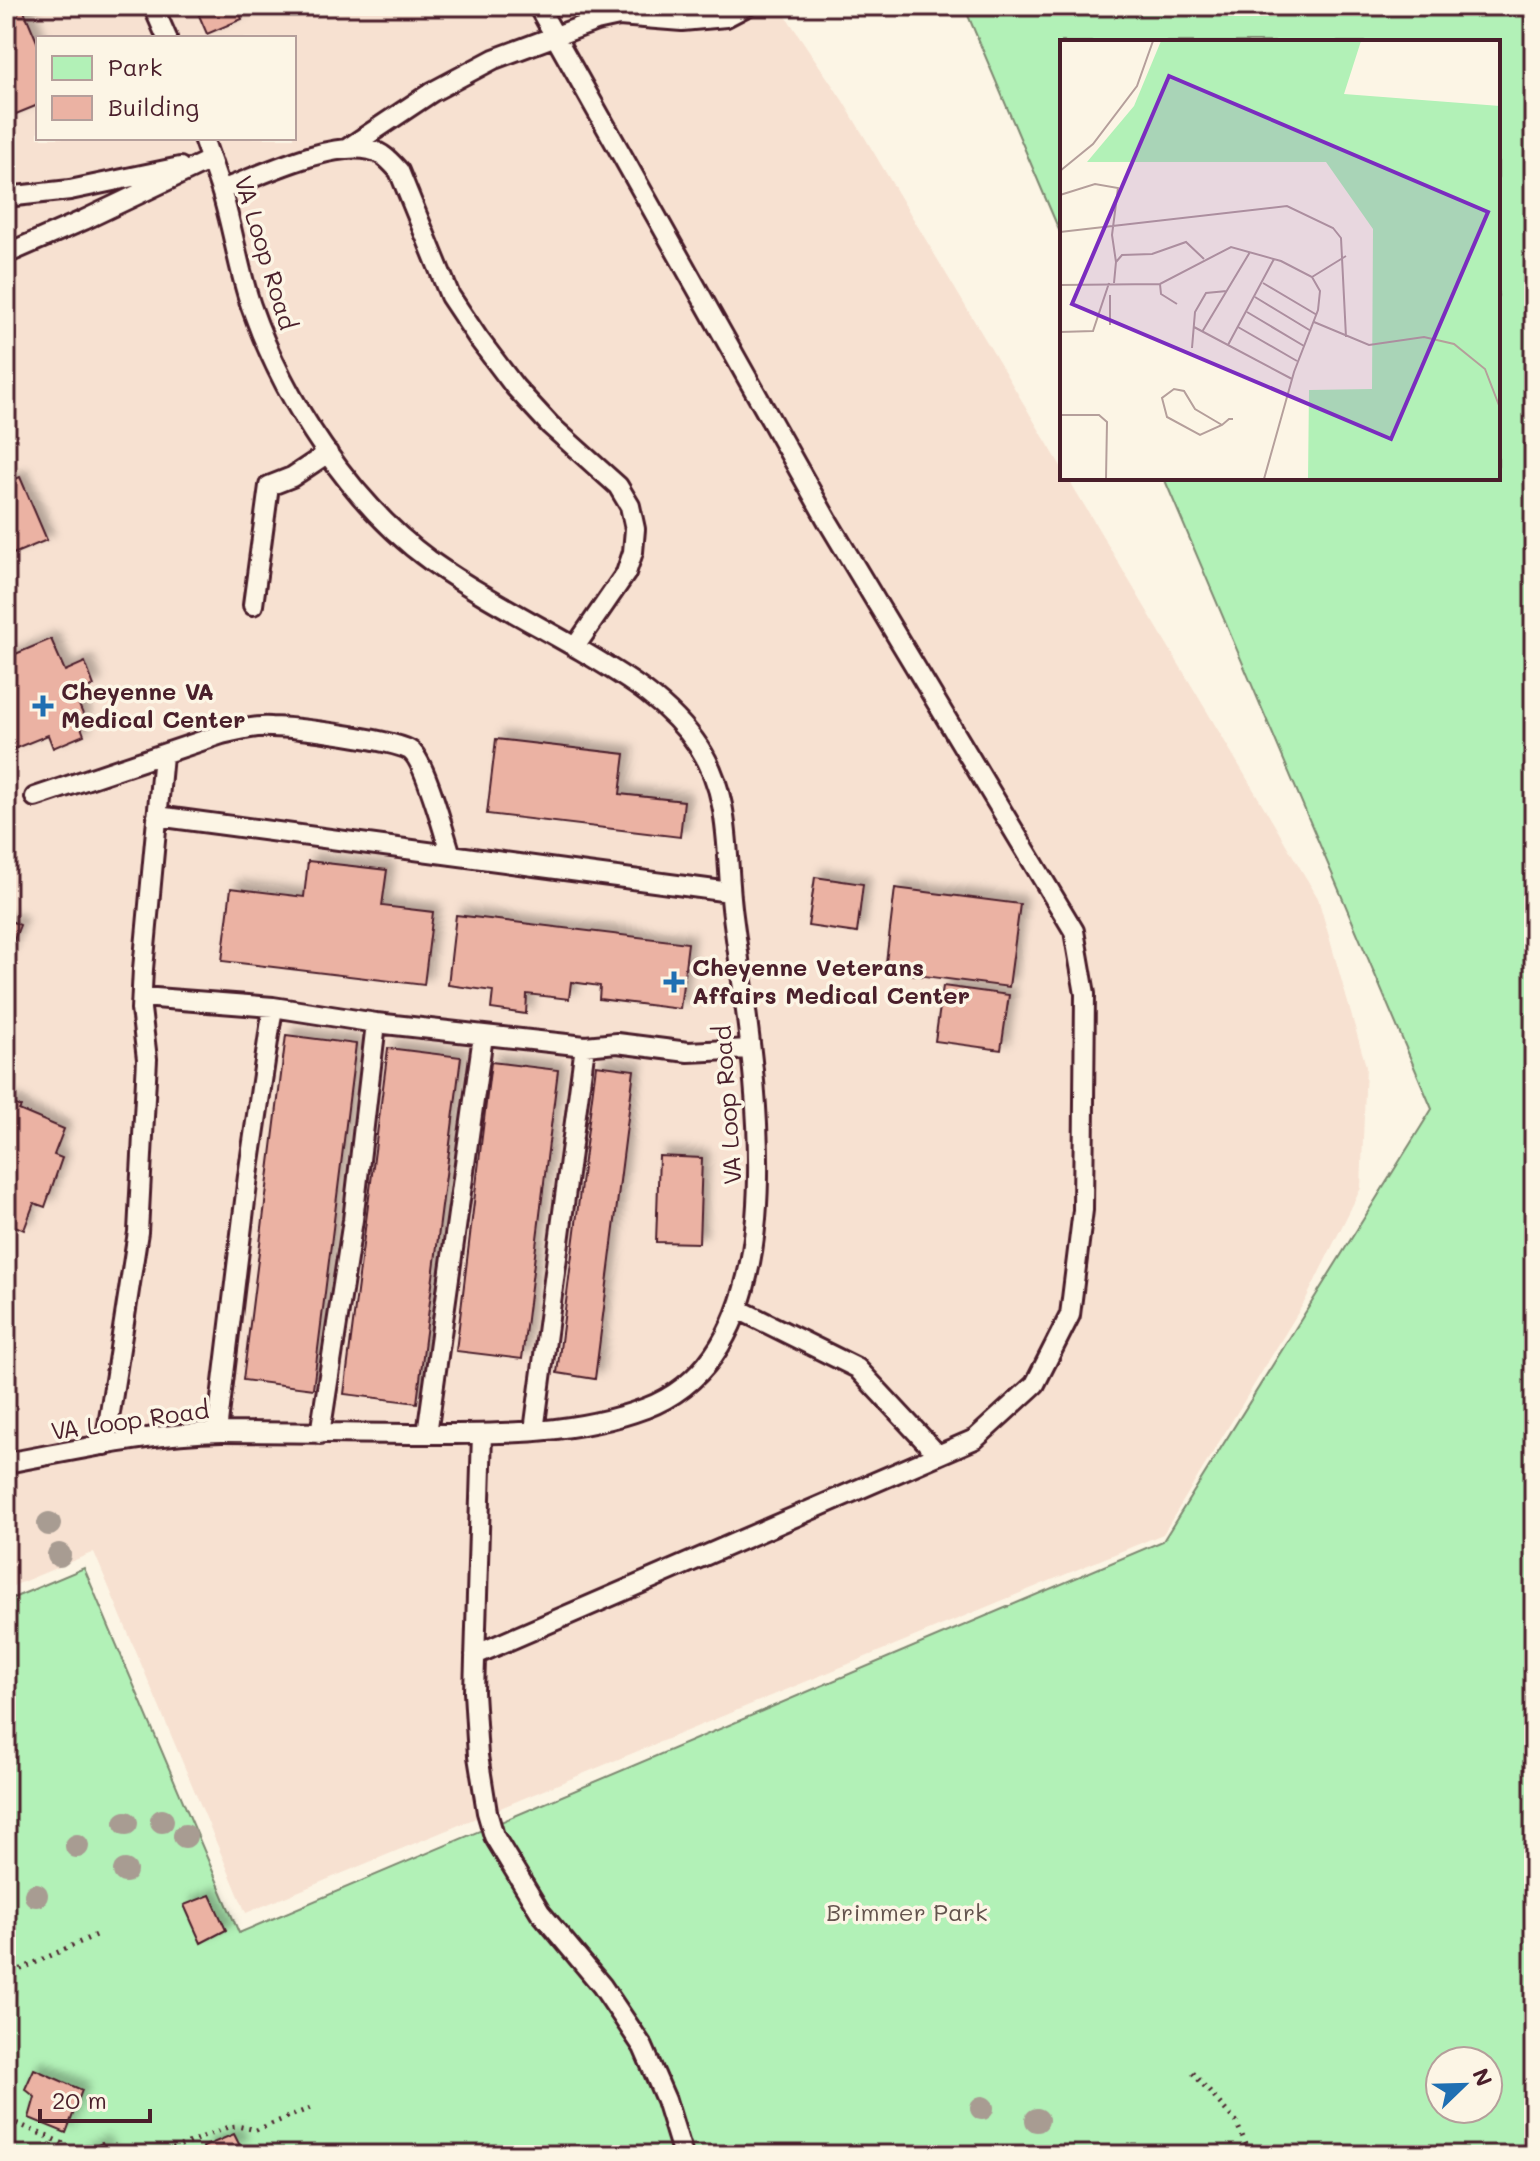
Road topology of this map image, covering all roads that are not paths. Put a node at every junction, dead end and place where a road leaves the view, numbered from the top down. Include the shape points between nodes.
1 (153, 6) edge
2 (538, 6) edge
3 (747, 6) edge
4 (166, 36) edge
5 (556, 36) junction
6 (204, 140) edge
7 (348, 148) junction
8 (210, 160) junction
9 (221, 190) junction
10 (6, 197) edge
11 (6, 254) edge
12 (328, 453) junction
13 (253, 605) dead end
14 (575, 647) junction
15 (163, 755) junction
16 (35, 797) dead end
17 (157, 816) junction
18 (451, 855) junction
19 (730, 892) junction
20 (142, 997) junction
21 (273, 1007) junction
22 (376, 1023) junction
23 (483, 1036) junction
24 (585, 1046) junction
25 (750, 1049) junction
26 (738, 1309) junction
27 (534, 1431) junction
28 (217, 1432) junction
29 (320, 1434) junction
30 (427, 1434) junction
31 (482, 1434) junction
32 (105, 1445) junction
33 (938, 1455) junction
34 (6, 1463) edge
35 (475, 1655) junction
36 (683, 2155) edge

1 - 4 lane
2 - 5 lane
3 - 5 lane via 726,17 682,21 619,16
5 - 7 lane via 494,59 432,92
5 - 33 lane via 827,520 1074,931 1085,994 1083,1210 1070,1315 1035,1384 975,1439
6 - 8 lane, VA Loop Road
7 - 9 lane
7 - 14 lane via 372,150 399,171 450,296 478,338 515,387 618,486 630,506 635,529 626,573
8 - 9 lane, VA Loop Road
8 - 10 lane via 70,190
8 - 11 lane
9 - 12 lane, VA Loop Road via 258,323
12 - 13 lane via 269,486
12 - 14 lane, VA Loop Road via 374,512 431,561
14 - 19 lane, VA Loop Road via 663,705 702,751 722,794
15 - 16 lane
15 - 17 lane
15 - 18 lane via 250,727 411,750 423,769
17 - 18 lane
17 - 20 lane
18 - 19 lane
19 - 25 lane, VA Loop Road
20 - 21 lane
20 - 32 lane via 147,1059 138,1232
21 - 22 lane
21 - 28 lane
22 - 23 lane
22 - 29 lane
23 - 24 lane
23 - 30 lane
24 - 25 lane via 617,1043 688,1052
24 - 27 lane
25 - 26 lane, VA Loop Road via 757,1209
26 - 27 lane, VA Loop Road via 722,1345 678,1392 611,1418
26 - 33 lane via 857,1368
27 - 31 lane, VA Loop Road
28 - 29 lane, VA Loop Road
28 - 32 lane, VA Loop Road
29 - 30 lane, VA Loop Road
30 - 31 lane, VA Loop Road
31 - 35 lane
32 - 34 lane, VA Loop Road
33 - 35 lane
35 - 36 lane via 478,1756 494,1836 540,1912 643,2047

